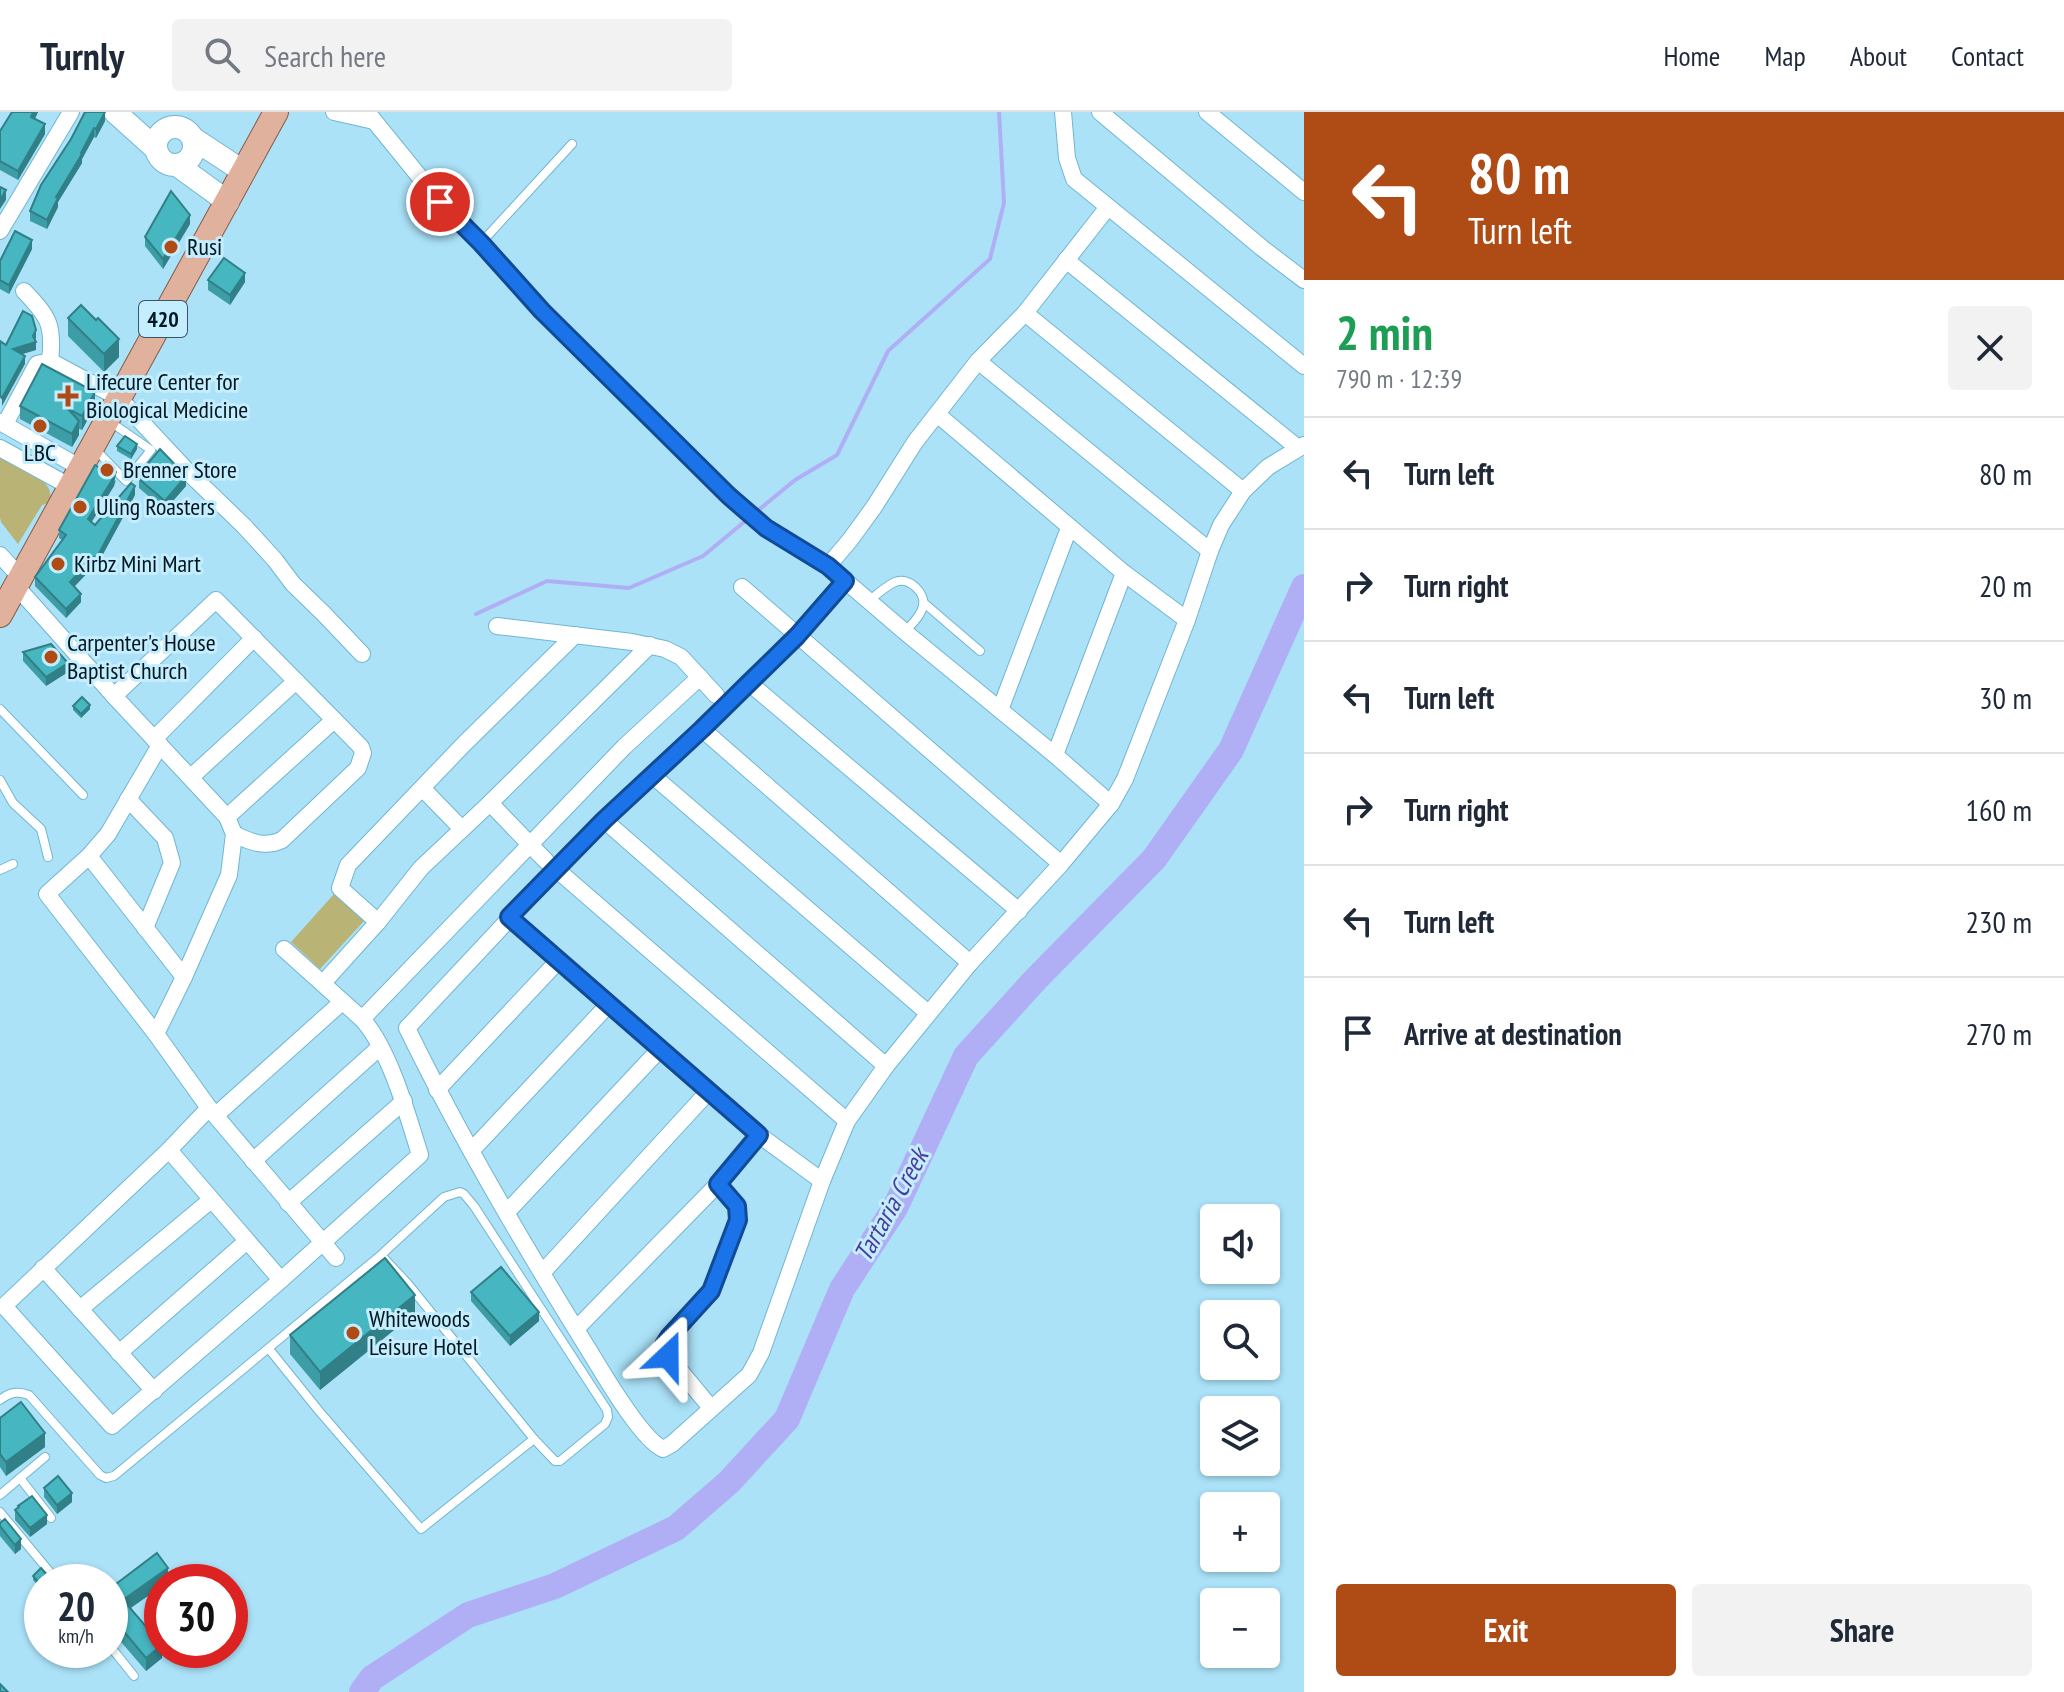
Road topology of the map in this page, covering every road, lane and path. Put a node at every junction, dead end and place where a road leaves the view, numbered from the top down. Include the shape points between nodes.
1 (71, 112) edge
2 (115, 112) edge
3 (276, 112) edge
4 (334, 112) edge
5 (1063, 112) edge
6 (1100, 112) edge
7 (1207, 112) edge
8 (370, 117) edge
9 (162, 120) edge
10 (194, 139) junction
11 (572, 144) dead end
12 (156, 149) junction
13 (177, 165) junction
14 (244, 172) junction
15 (1304, 192) edge
16 (228, 202) junction
17 (1108, 207) junction
18 (0, 231) edge
19 (481, 243) junction
20 (1066, 260) junction
21 (1304, 280) edge
22 (24, 291) dead end
23 (1025, 313) junction
24 (50, 361) junction
25 (978, 361) junction
26 (1304, 366) edge
27 (119, 398) junction
28 (937, 414) junction
29 (107, 420) junction
30 (3, 423) edge
31 (1301, 446) edge
32 (0, 448) edge
33 (82, 467) junction
34 (1243, 491) junction
35 (1069, 528) junction
36 (1210, 551) junction
37 (0, 555) edge
38 (828, 566) junction
39 (1124, 573) junction
40 (845, 581) junction
41 (18, 582) junction
42 (742, 587) dead end
43 (869, 601) junction
44 (924, 603) junction
45 (0, 615) edge
46 (1187, 620) junction
47 (497, 626) dead end
48 (905, 632) junction
49 (575, 635) junction
50 (797, 636) junction
51 (254, 638) junction
52 (650, 645) junction
53 (980, 651) dead end
54 (362, 654) dead end
55 (700, 677) junction
56 (296, 681) junction
57 (748, 682) junction
58 (716, 695) dead end
59 (114, 696) junction
60 (0, 709) edge
61 (1000, 710) junction
62 (334, 720) junction
63 (702, 729) junction
64 (157, 742) junction
65 (1055, 755) junction
66 (652, 775) junction
67 (191, 777) junction
68 (0, 780) edge
69 (423, 789) junction
70 (83, 795) dead end
71 (128, 799) junction
72 (490, 803) junction
73 (1111, 804) junction
74 (227, 817) junction
75 (604, 820) junction
76 (462, 829) junction
77 (234, 834) junction
78 (530, 844) junction
79 (89, 856) junction
80 (48, 857) dead end
81 (13, 864) dead end
82 (1061, 864) junction
83 (551, 865) junction
84 (0, 870) edge
85 (1019, 911) junction
86 (509, 917) junction
87 (378, 922) junction
88 (145, 928) junction
89 (284, 949) dead end
90 (558, 961) junction
91 (970, 963) junction
92 (184, 977) junction
93 (323, 983) junction
94 (342, 1002) junction
95 (609, 1004) junction
96 (928, 1013) junction
97 (362, 1019) junction
98 (156, 1034) junction
99 (380, 1047) junction
100 (660, 1049) junction
101 (886, 1066) junction
102 (437, 1090) junction
103 (709, 1091) junction
104 (404, 1101) junction
105 (213, 1112) junction
106 (847, 1121) junction
107 (759, 1135) junction
108 (169, 1150) junction
109 (472, 1150) junction
110 (253, 1161) junction
111 (822, 1181) junction
112 (718, 1184) junction
113 (211, 1200) junction
114 (288, 1203) junction
115 (507, 1212) junction
116 (247, 1241) junction
117 (323, 1242) junction
118 (381, 1255) junction
119 (336, 1258) dead end
120 (43, 1268) junction
121 (542, 1273) junction
122 (281, 1280) junction
123 (80, 1309) junction
124 (576, 1329) junction
125 (269, 1349) junction
126 (119, 1353) junction
127 (154, 1391) junction
128 (0, 1400) edge
129 (711, 1408) junction
130 (534, 1439) junction
131 (45, 1457) dead end
132 (20, 1478) junction
133 (0, 1495) edge
134 (0, 1512) edge
135 (51, 1518) dead end
136 (43, 1564) edge
137 (128, 1668) edge
138 (134, 1676) dead end

1 - 18 street
2 - 12 street
3 - 14 main road, 420
4 - 8 street
5 - 17 street via 1074,179
6 - 21 street
7 - 15 street
8 - 19 street
9 - 10 street via 187,130
9 - 12 street
10 - 13 street via 192,156
10 - 14 street
11 - 19 lane
12 - 13 street via 165,163
13 - 16 street
14 - 16 main road, 420
16 - 27 main road, 420
17 - 20 street
17 - 26 street
19 - 38 street via 542,311 729,496 766,528
20 - 23 street
20 - 31 street
22 - 24 street via 47,316
23 - 25 street
23 - 34 street
24 - 27 street
24 - 30 street via 37,364
25 - 28 street
25 - 36 street
27 - 29 main road, 420
27 - 54 street
28 - 35 street
28 - 38 street
29 - 33 main road, 420
29 - 33 lane via 151,450 126,481
30 - 33 street
31 - 34 street
32 - 33 street
33 - 41 main road, 420
34 - 36 street
35 - 39 street
35 - 61 street
36 - 46 street
37 - 41 street
38 - 40 street
39 - 46 street
39 - 65 street
40 - 43 street
40 - 50 street
41 - 45 main road, 420
41 - 59 street
42 - 50 street
43 - 44 lane via 903,580 922,594
43 - 48 street
44 - 48 lane
44 - 53 lane
46 - 73 street
47 - 49 street
48 - 61 street
49 - 52 street
49 - 69 street
50 - 57 street
50 - 82 street
51 - 56 street
51 - 59 street via 216,600
51 - 64 street
52 - 55 street via 674,652
52 - 72 street
55 - 58 street
55 - 78 street
56 - 62 street
56 - 67 street
57 - 63 street
57 - 85 street
59 - 64 street
60 - 70 lane
61 - 65 street
62 - 74 street
62 - 77 street via 361,747 358,768 282,840 253,843
63 - 66 street
63 - 91 street
64 - 67 street
64 - 71 street
65 - 73 street
66 - 75 street
66 - 96 street
67 - 74 street
68 - 80 lane via 13,803 41,829
69 - 76 street
69 - 87 street via 348,865 340,888
71 - 79 street
71 - 88 street via 165,838 172,863
72 - 76 street
72 - 78 street
73 - 82 street
74 - 77 street
75 - 83 street
75 - 101 street
76 - 87 street via 421,868
77 - 92 street via 229,875
78 - 83 street
78 - 97 street
79 - 88 street
79 - 98 street via 47,894
81 - 84 lane
82 - 85 street
83 - 86 street
83 - 106 street
85 - 91 street
86 - 90 street
86 - 102 street via 407,1028
87 - 93 street
88 - 92 street
89 - 93 street
90 - 95 street
90 - 102 street
91 - 96 street
92 - 98 street
93 - 94 street
94 - 97 street
94 - 105 street
95 - 100 street
95 - 109 street
96 - 101 street
97 - 99 street
98 - 105 street
99 - 104 street
99 - 110 street
100 - 103 street
100 - 115 street
101 - 106 street
102 - 109 street
103 - 107 street
103 - 121 street
104 - 114 street
104 - 117 street via 420,1155
105 - 108 street
105 - 110 street
106 - 111 street
107 - 111 street
107 - 112 street
108 - 113 street
108 - 120 street
109 - 115 street
110 - 114 street
111 - 129 street via 761,1353 749,1375
112 - 124 street
112 - 129 street via 737,1206 738,1220 711,1291 664,1345
113 - 116 street
113 - 123 street
114 - 117 street
115 - 121 street
116 - 122 street
116 - 126 street
117 - 119 street
117 - 122 street
118 - 125 lane
118 - 130 lane
118 - 130 lane via 444,1197 460,1192 468,1198 607,1410 605,1424 560,1461
120 - 123 street
120 - 127 street via 4,1306 112,1426
121 - 124 street
122 - 127 street
123 - 126 street
124 - 129 street via 617,1396 659,1448 672,1444
125 - 128 lane via 106,1478 29,1395 9,1393
125 - 130 lane via 421,1529
126 - 127 street
131 - 132 lane
132 - 133 lane
132 - 135 lane
134 - 136 lane
137 - 138 lane

